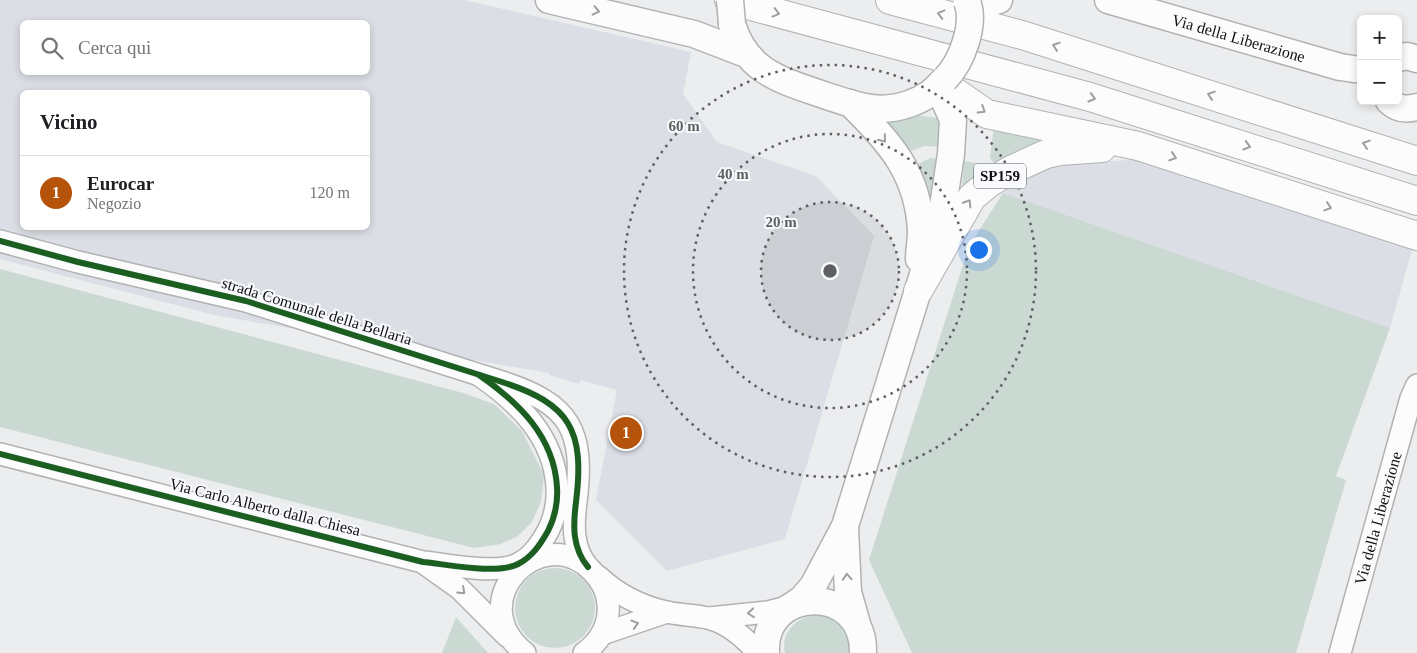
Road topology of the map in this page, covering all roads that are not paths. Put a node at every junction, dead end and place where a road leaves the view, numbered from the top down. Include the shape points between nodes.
1 (549, 0) edge
2 (890, 0) edge
3 (1108, 0) edge
4 (977, 6) edge
5 (730, 8) edge
6 (746, 54) junction
7 (1354, 72) edge
8 (942, 82) junction
9 (850, 103) junction
10 (1394, 105) edge
11 (1417, 107) edge
12 (1138, 146) junction
13 (1417, 161) edge
14 (1417, 201) edge
15 (1417, 236) edge
16 (0, 241) edge
17 (918, 291) junction
18 (479, 375) junction
19 (1417, 385) edge
20 (0, 454) edge
21 (845, 526) junction
22 (423, 562) junction
23 (591, 570) junction
24 (792, 606) junction
25 (667, 612) junction
26 (709, 618) junction
27 (602, 634) junction
28 (860, 637) edge
29 (521, 650) edge
30 (586, 652) edge
31 (758, 653) edge
32 (766, 653) edge
33 (876, 653) edge
34 (1340, 653) edge

1 -> 6 street via 694,34
13 -> 2 highway via 1022,35
3 - 7 street, Via della Liberazione
4 - 8 street, bridge via 962,54
5 - 6 street via 735,36
5 -> 14 highway via 1090,97
6 - 9 street via 760,68 783,81
8 - 9 street via 918,100 893,108 866,108
8 -> 12 highway via 988,114
8 - 17 street, SP159 via 953,120 952,145 942,213
9 -> 17 street, SP159 via 903,163 912,183 921,233
10 - 11 street via 1404,109
12 -> 15 highway
17 -> 12 highway, SP159 via 972,197 989,183 1029,161 1060,151
16 - 18 street, strada Comunale della Bellaria via 246,301
17 - 21 street, SP159
18 - 22 street, Via Carlo Alberto dalla Chiesa via 501,390 544,439 554,465 557,490 554,517 538,547 517,565 489,568
18 - 23 street via 537,395 567,421 579,456 574,531 579,554
19 - 34 street, Via della Liberazione
20 - 22 street, Via Carlo Alberto dalla Chiesa
21 - 24 street, SP159 via 813,586
28 -> 21 street, SP159 via 848,592
22 -> 29 street, Via Carlo Alberto dalla Chiesa via 460,588
23 - 25 street via 622,595
23 - 27 street via 602,584 608,602
23 - 29 street via 572,558 550,555 530,561 514,573 505,588 501,609 504,627
24 -> 26 street via 768,612
24 - 28 street via 806,601 825,602 844,610
24 - 32 street, SP159 via 772,624
25 - 26 street
27 -> 25 street
26 - 31 street via 738,634
27 - 30 street
28 - 33 street

